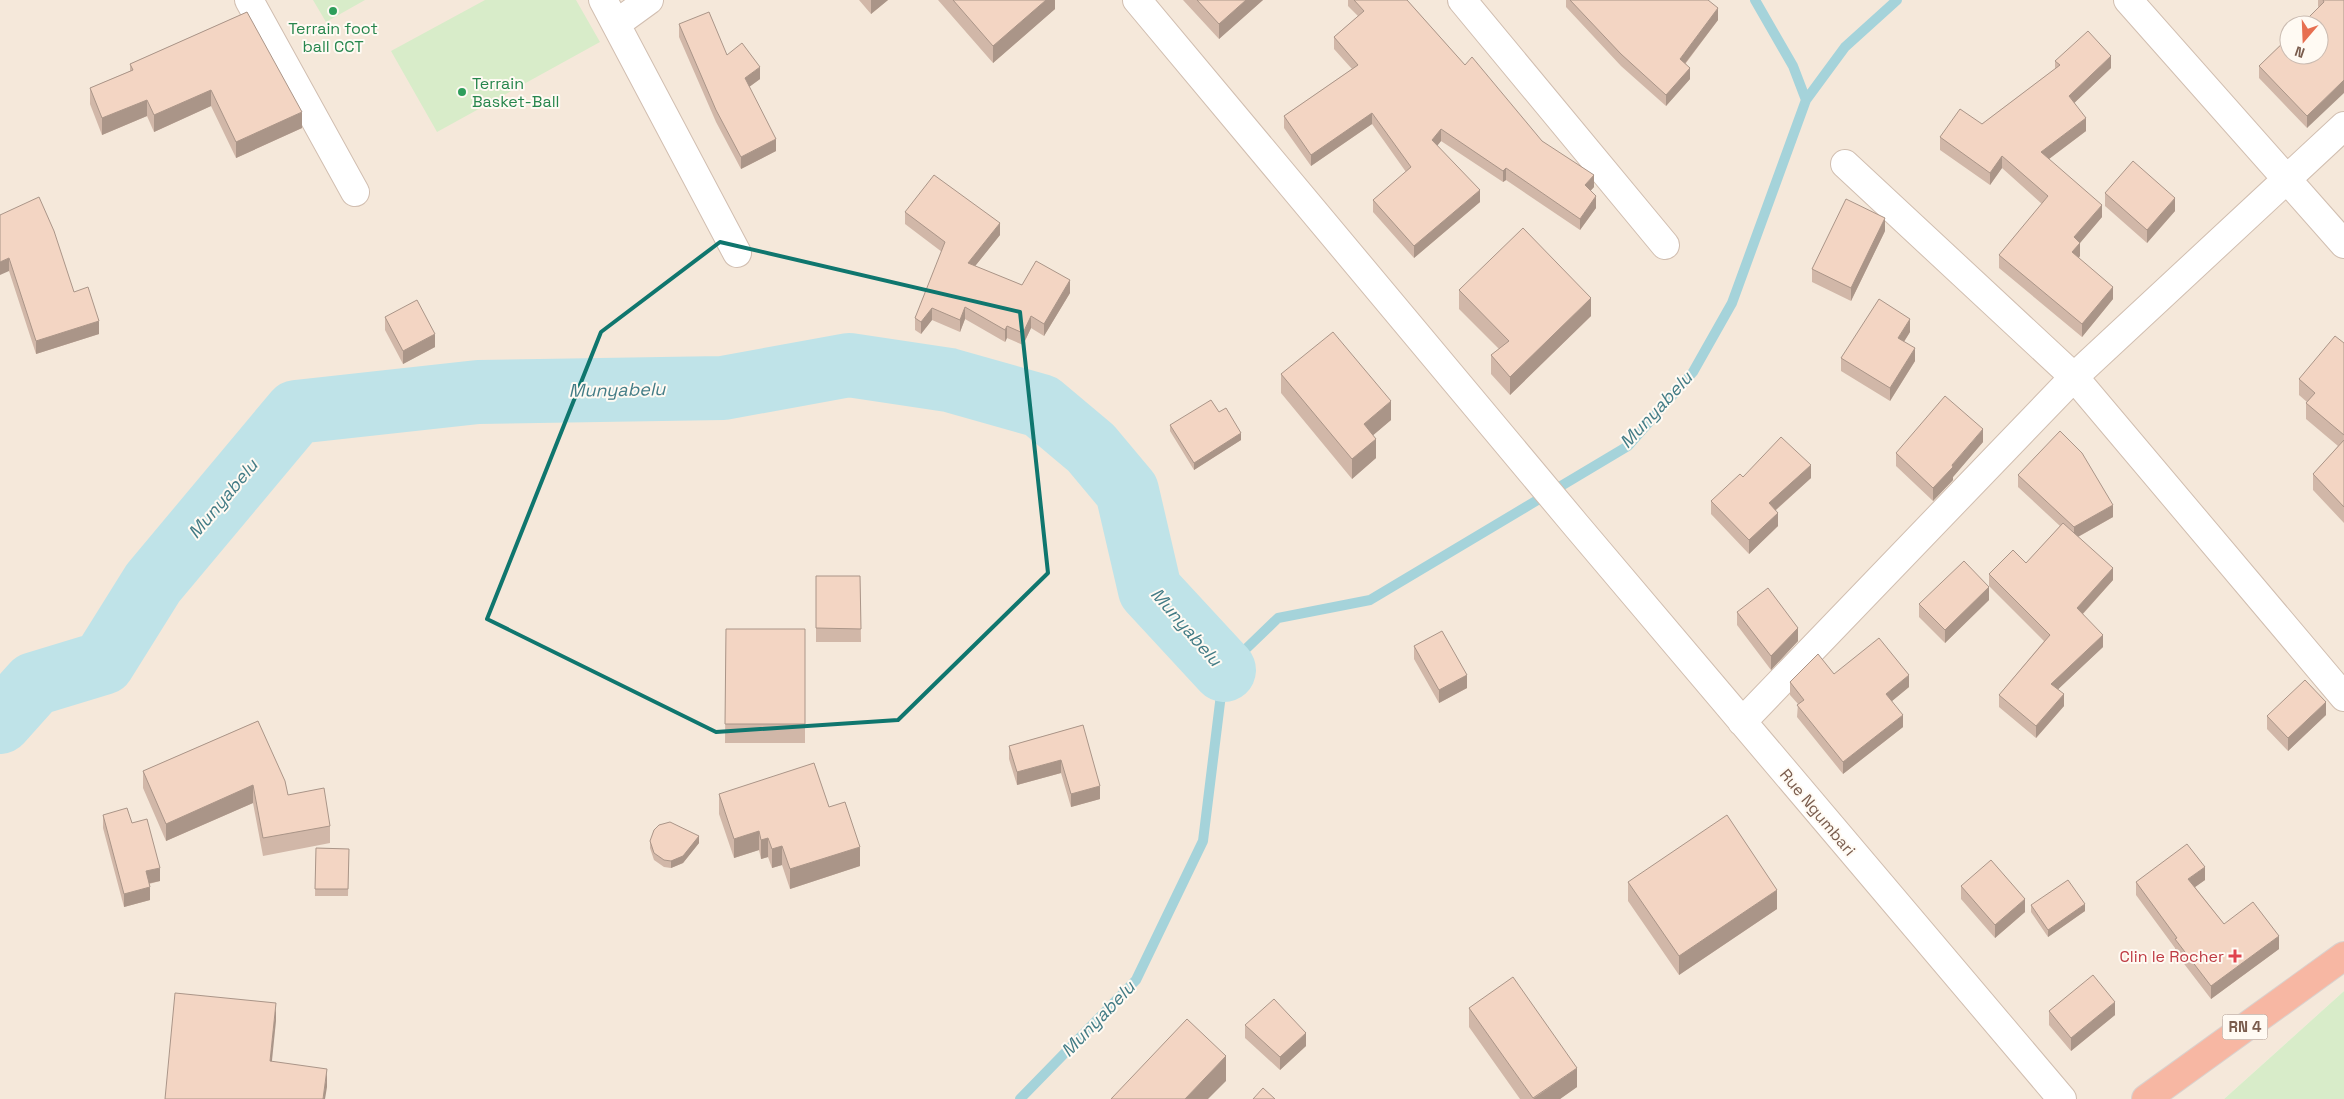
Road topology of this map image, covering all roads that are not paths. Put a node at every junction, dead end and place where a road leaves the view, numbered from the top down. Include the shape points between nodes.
1 (249, 0) edge
2 (603, 0) edge
3 (649, 0) edge
4 (1137, 0) edge
5 (1462, 0) edge
6 (2128, 0) edge
7 (616, 24) junction
8 (2344, 126) edge
9 (1845, 164) dead end
10 (2287, 177) junction
11 (356, 192) dead end
12 (2344, 244) edge
13 (1665, 245) dead end
14 (737, 253) dead end
15 (2074, 377) junction
16 (2344, 697) edge
17 (1742, 722) junction
18 (2344, 956) edge
19 (2062, 1099) edge
20 (2146, 1099) edge

1 - 11 street
2 - 7 street
3 - 7 street
4 - 17 street, Rue Ngumbari
5 - 13 street
6 - 10 street
7 - 14 street
8 - 10 street
9 - 15 street
10 - 12 street
10 - 15 street
15 - 16 street
15 - 17 street
17 - 19 street, Rue Ngumbari
18 - 20 highway, RN 4

